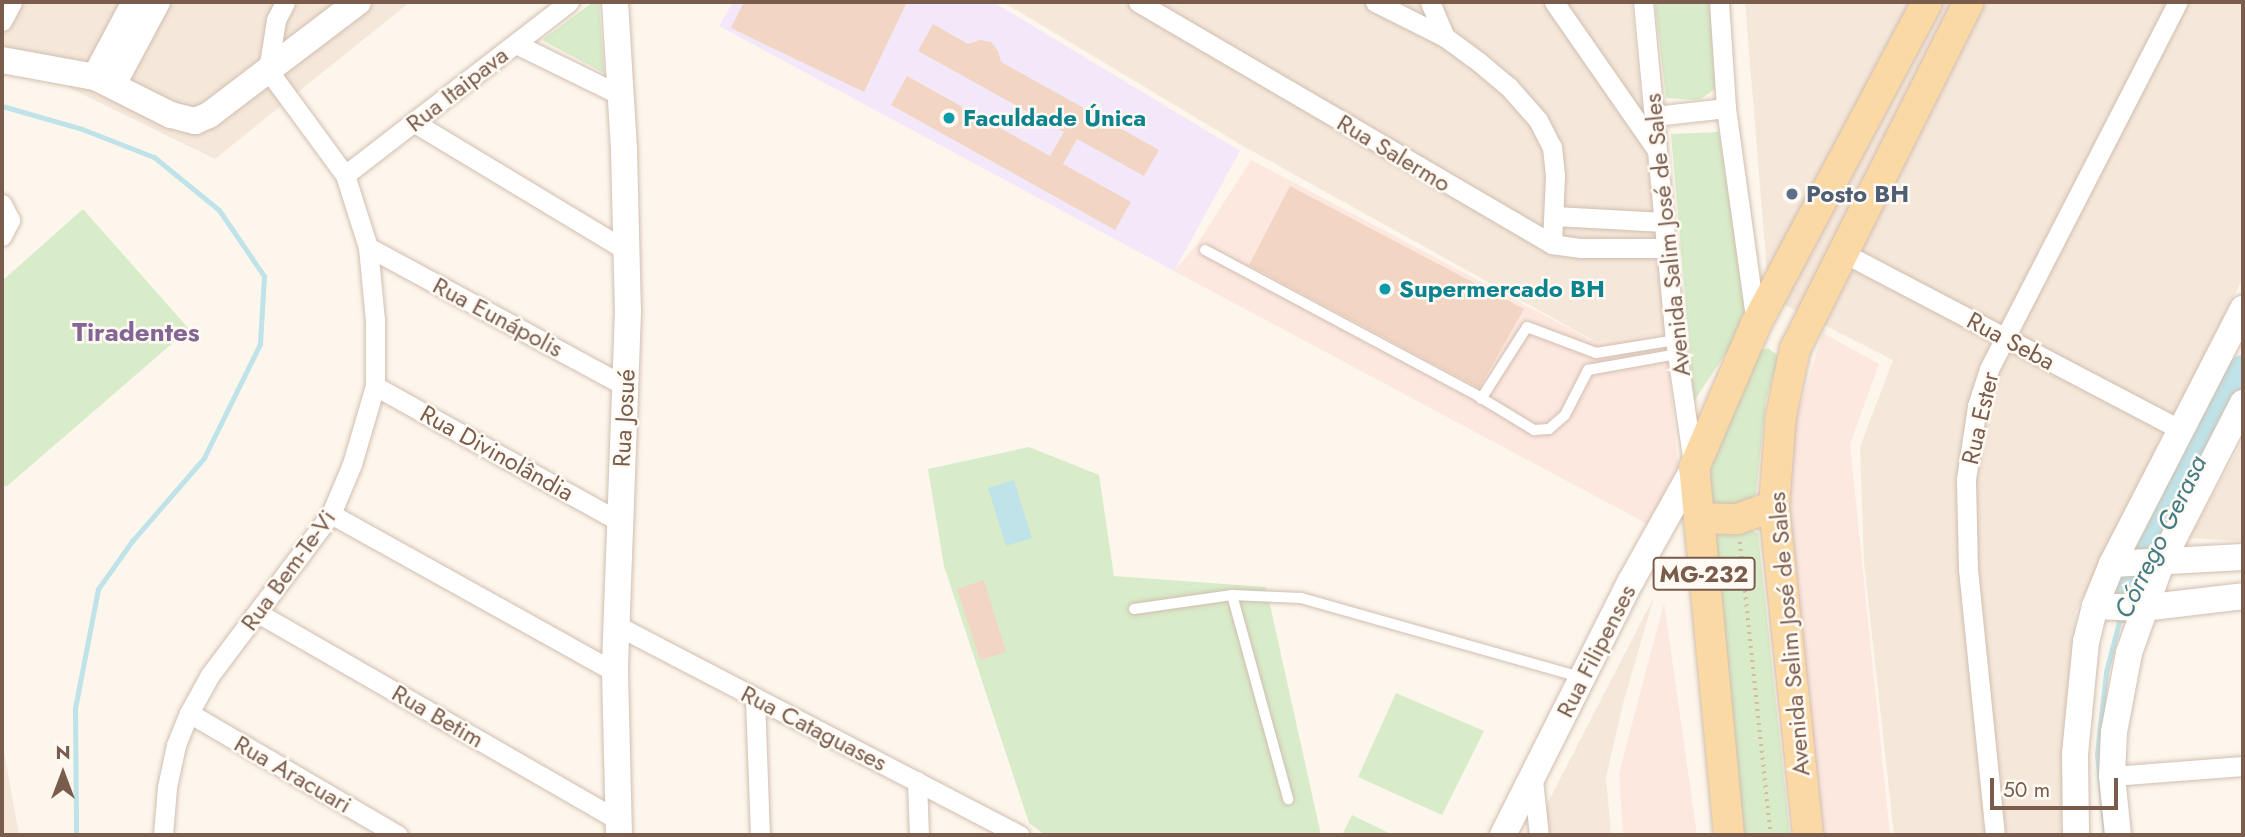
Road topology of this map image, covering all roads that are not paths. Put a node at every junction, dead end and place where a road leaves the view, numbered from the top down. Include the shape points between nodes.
1 (12, 2) edge
2 (135, 2) edge
3 (158, 2) edge
4 (285, 2) edge
5 (358, 2) edge
6 (569, 2) edge
7 (615, 2) edge
8 (1138, 2) edge
9 (1375, 2) edge
10 (1430, 2) edge
11 (1554, 2) edge
12 (1643, 2) edge
13 (1927, 2) edge
14 (1969, 2) edge
15 (2178, 2) edge
16 (1722, 6) edge
17 (2, 21) edge
18 (1445, 37) junction
19 (516, 44) junction
20 (2, 60) edge
21 (268, 70) junction
22 (104, 81) junction
23 (620, 95) junction
24 (1726, 108) junction
25 (1869, 115) junction
26 (1655, 116) junction
27 (415, 123) junction
28 (1902, 132) junction
29 (1659, 153) junction
30 (345, 175) junction
31 (2, 204) edge
32 (1555, 216) junction
33 (1664, 222) junction
34 (2, 236) edge
35 (1552, 244) junction
36 (368, 247) junction
37 (1668, 248) junction
38 (1205, 250) dead end
39 (627, 251) junction
40 (1842, 251) junction
41 (2243, 309) edge
42 (1756, 324) junction
43 (2005, 338) junction
44 (1676, 347) junction
45 (1795, 349) junction
46 (375, 386) junction
47 (627, 387) junction
48 (1481, 398) junction
49 (2243, 403) edge
50 (2181, 430) junction
51 (1694, 468) junction
52 (1774, 506) junction
53 (331, 514) junction
54 (1699, 518) junction
55 (619, 521) junction
56 (2243, 557) edge
57 (2141, 565) junction
58 (1232, 595) junction
59 (2243, 596) edge
60 (2124, 607) junction
61 (1134, 609) dead end
62 (258, 613) junction
63 (617, 625) junction
64 (615, 672) junction
65 (1581, 677) junction
66 (755, 699) junction
67 (189, 713) junction
68 (2243, 765) edge
69 (2112, 776) junction
70 (1533, 780) junction
71 (917, 781) junction
72 (1288, 799) dead end
73 (618, 827) edge
74 (1016, 833) edge
75 (163, 835) edge
76 (398, 835) edge
77 (760, 835) edge
78 (919, 835) edge
79 (1503, 835) edge
80 (1539, 835) edge
81 (1729, 835) edge
82 (1808, 835) edge
83 (1995, 835) edge
84 (2076, 835) edge
85 (2118, 835) edge

1 - 17 street
2 - 22 street
3 - 22 street
4 - 21 street via 276,20
5 - 21 street
6 - 19 street, Rua Itaipava
7 - 23 street, Rua Josué
8 - 35 street, Rua Salermo
9 - 18 street
10 - 18 street
11 - 29 street
12 - 26 street, Avenida Salim José de Sales
13 - 25 main road, MG-232
14 - 28 main road, MG-232
15 - 43 street, Rua Ester
16 - 24 street
18 - 32 street via 1508,86 1538,120 1552,148
19 - 23 street
19 - 27 street, Rua Itaipava
20 - 22 street
21 - 22 street via 202,118 183,120
21 - 30 street, Rua Bem-Te-Vi
23 - 39 street, Rua Josué
24 - 26 street
24 - 42 street
25 - 28 main road
25 - 42 main road, MG-232
26 - 29 street, Avenida Salim José de Sales
27 - 30 street, Rua Itaipava
27 - 39 street
28 - 40 main road, MG-232
29 - 33 street, Avenida Salim José de Sales
30 - 36 street, Rua Bem-Te-Vi
31 - 34 street via 10,220
32 - 33 street
32 - 35 street
33 - 37 street, Avenida Salim José de Sales
35 - 37 street, Rua Salermo
36 - 46 street, Rua Bem-Te-Vi
36 - 47 street, Rua Eunápolis
37 - 44 street, Avenida Salim José de Sales
38 - 48 lane
39 - 47 street, Rua Josué
40 - 43 street, Rua Seba
40 - 45 main road, MG-232
41 - 50 street
42 - 45 main road via 1774,331
42 - 51 main road, MG-232
43 - 50 street, Rua Seba
43 - 83 street, Rua Ester via 1978,406 1966,478 1968,569
44 - 48 lane via 1596,353 1527,327
44 - 48 lane via 1588,370 1565,415 1542,432
44 - 51 street, Avenida Salim José de Sales
45 - 52 main road, Avenida Selim José de Sales / MG-232 via 1781,416
46 - 53 street, Rua Bem-Te-Vi via 352,464
46 - 55 street, Rua Divinolândia
47 - 55 street, Rua Josué
49 - 57 street
50 - 57 street
51 - 54 main road, MG-232
51 - 65 street, Rua Filipenses
52 - 54 main road via 1737,519
52 - 82 main road, Avenida Selim José de Sales / MG-232
53 - 62 street, Rua Bem-Te-Vi
53 - 64 street
54 - 81 main road, MG-232
55 - 63 street, Rua Josué
56 - 57 street
57 - 60 street
57 - 60 street
58 - 61 lane
58 - 65 lane via 1301,598
58 - 72 lane
59 - 60 street
60 - 69 street via 2130,653 2114,732
60 - 84 street via 2086,642 2075,754
62 - 67 street, Rua Bem-Te-Vi via 210,675
62 - 73 street, Rua Betim
63 - 64 street, Rua Josué
63 - 66 street, Rua Cataguases
64 - 73 street, Rua Josué
65 - 70 street, Rua Filipenses
66 - 71 street, Rua Cataguases
66 - 77 street
67 - 75 street, Rua Bem-Te-Vi via 167,787
67 - 76 street, Rua Aracuari
68 - 69 street
69 - 85 street
70 - 79 street, Rua Filipenses
70 - 80 street
71 - 74 street, Rua Cataguases
71 - 78 street

